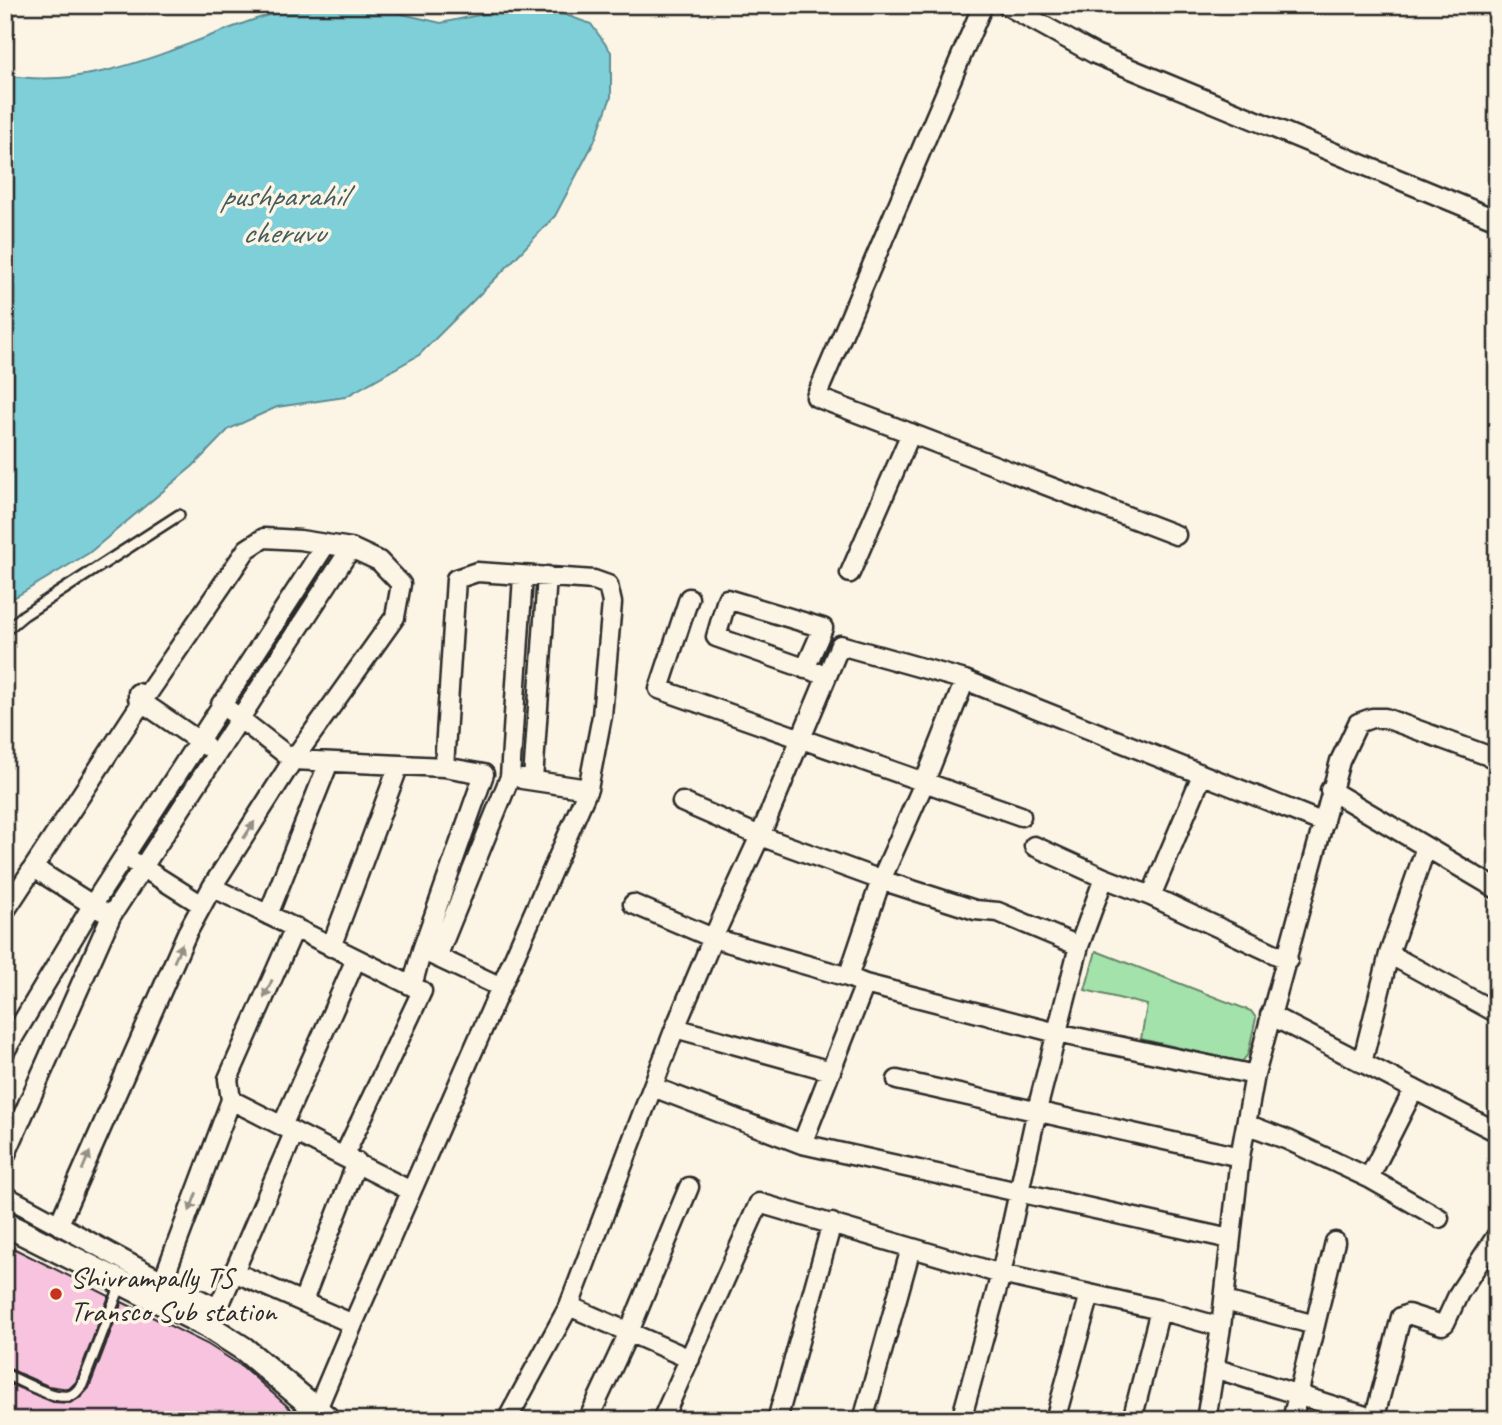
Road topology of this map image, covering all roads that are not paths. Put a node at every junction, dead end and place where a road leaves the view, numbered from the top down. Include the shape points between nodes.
1 (983, 5) edge
2 (1006, 5) edge
3 (1497, 220) edge
4 (911, 433) junction
5 (179, 515) dead end
6 (1176, 535) dead end
7 (326, 544) junction
8 (351, 548) junction
9 (850, 573) dead end
10 (523, 576) junction
11 (547, 576) junction
12 (689, 598) dead end
13 (5, 631) edge
14 (172, 640) dead end
15 (806, 669) junction
16 (449, 674) junction
17 (827, 676) junction
18 (965, 680) junction
19 (142, 702) junction
20 (221, 704) junction
21 (240, 719) junction
22 (435, 729) dead end
23 (800, 737) junction
24 (197, 740) junction
25 (217, 753) junction
26 (1497, 759) edge
27 (293, 760) junction
28 (329, 762) junction
29 (399, 765) junction
30 (444, 767) junction
31 (484, 775) junction
32 (1202, 775) junction
33 (510, 777) junction
34 (533, 780) junction
35 (925, 781) junction
36 (588, 789) junction
37 (1331, 790) junction
38 (682, 802) dead end
39 (1021, 816) dead end
40 (1324, 823) junction
41 (760, 836) junction
42 (1034, 846) dead end
43 (1426, 847) junction
44 (123, 856) junction
45 (142, 868) junction
46 (34, 869) junction
47 (1104, 878) junction
48 (881, 880) junction
49 (212, 887) junction
50 (1497, 889) edge
51 (1150, 896) junction
52 (634, 904) dead end
53 (202, 905) junction
54 (92, 906) junction
55 (548, 907) dead end
56 (5, 911) edge
57 (268, 915) junction
58 (111, 916) junction
59 (295, 927) junction
60 (713, 938) junction
61 (1079, 946) junction
62 (331, 947) junction
63 (430, 954) junction
64 (1389, 954) junction
65 (356, 959) junction
66 (514, 959) junction
67 (1287, 960) junction
68 (856, 980) junction
69 (412, 986) junction
70 (500, 987) junction
71 (1497, 1013) edge
72 (1270, 1015) junction
73 (675, 1028) junction
74 (1057, 1033) junction
75 (5, 1051) edge
76 (1362, 1063) junction
77 (831, 1071) junction
78 (1255, 1076) junction
79 (897, 1080) dead end
80 (653, 1087) junction
81 (1414, 1089) junction
82 (231, 1100) junction
83 (1037, 1110) junction
84 (1246, 1124) junction
85 (288, 1129) junction
86 (1496, 1129) edge
87 (802, 1144) junction
88 (5, 1156) edge
89 (1240, 1157) junction
90 (351, 1159) junction
91 (1369, 1178) junction
92 (689, 1187) dead end
93 (411, 1191) junction
94 (1019, 1193) junction
95 (5, 1196) edge
96 (1439, 1218) dead end
97 (832, 1223) junction
98 (5, 1224) edge
99 (59, 1224) junction
100 (1497, 1236) edge
101 (1230, 1239) junction
102 (1335, 1242) dead end
103 (911, 1248) junction
104 (108, 1269) junction
105 (234, 1272) junction
106 (1001, 1274) junction
107 (162, 1283) junction
108 (1090, 1294) junction
109 (303, 1301) junction
110 (1225, 1301) junction
111 (569, 1306) junction
112 (1160, 1310) junction
113 (353, 1324) junction
114 (1315, 1325) junction
115 (1222, 1327) junction
116 (629, 1332) junction
117 (690, 1359) junction
118 (1214, 1368) junction
119 (5, 1374) edge
120 (1299, 1396) junction
121 (323, 1415) edge
122 (1376, 1419) edge
123 (507, 1420) edge
124 (588, 1420) edge
125 (662, 1420) edge
126 (777, 1420) edge
127 (863, 1420) edge
128 (961, 1420) edge
129 (1055, 1420) edge
130 (1132, 1420) edge
131 (1206, 1420) edge
132 (1292, 1420) edge

1 - 4 street via 816,397
2 - 3 street via 1095,54
4 - 6 street
4 - 9 street
5 - 13 lane
7 - 8 street
7 - 19 street via 264,538 247,549
7 - 20 street
8 - 21 street
8 - 27 street via 379,561 401,584 398,607
10 - 11 street
10 - 16 street via 477,572 456,579
10 - 33 street
11 - 34 street
11 - 36 street via 608,585 612,603 602,716
12 - 23 street via 659,689
14 - 19 street via 138,691
15 - 15 street via 716,637 727,599 823,628
15 - 17 street
16 - 22 street via 439,682
16 - 30 street
17 - 18 street via 841,645
17 - 23 street
18 - 32 street
18 - 35 street
19 - 24 street
19 - 46 street
20 - 21 street
20 - 24 street
21 - 25 street
21 - 27 street
23 - 35 street
23 - 41 street
24 - 25 street
24 - 44 street
25 - 45 street
26 - 37 street via 1416,728 1372,718 1358,723
27 - 28 street
49 -> 27 street
28 - 29 street
28 - 57 street
29 - 30 street
29 - 62 street
30 - 31 street
31 - 33 street
31 - 63 street
32 - 40 street
32 - 51 street
33 - 34 street
33 - 63 street
34 - 36 street
35 - 39 street
35 - 48 street
36 - 66 street
37 - 40 street
37 - 43 street
38 - 41 street
40 - 67 street
41 - 48 street
41 - 60 street
42 - 47 street
43 - 50 street
43 - 64 street
44 - 45 street
44 - 54 street
45 - 53 street
45 - 58 street
46 - 54 street
46 - 56 street
47 - 51 street
47 - 61 street
48 - 61 street via 975,910 998,912
48 - 68 street
49 - 53 street
49 - 57 street
51 - 67 street
52 - 60 street
99 -> 53 street
54 - 58 street
54 - 75 street
55 - 66 street via 529,956
57 - 59 street
58 - 88 street
59 - 62 street
59 -> 82 street via 228,1079
60 - 68 street
60 - 73 street
61 - 74 street
62 - 65 street
63 - 69 street
63 - 70 street
64 - 71 street
64 - 76 street
65 - 69 street
65 - 85 street
66 - 70 street
67 - 72 street
68 - 74 street
68 - 77 street
69 - 90 street via 422,990
70 - 93 street
72 - 76 street
72 - 78 street
73 - 77 street
73 - 80 street
74 - 78 street
74 - 83 street
76 - 81 street
77 - 87 street
78 - 84 street
79 - 83 street
80 - 87 street
80 - 111 street
81 - 86 street
81 - 91 street
82 - 85 street
82 -> 107 street
83 - 89 street
83 - 94 street
84 - 89 street
84 - 91 street
85 - 90 street
85 - 105 street
87 - 94 street
89 - 101 street
90 - 93 street
90 - 109 street
91 - 96 street
92 - 116 street
93 - 113 street
94 - 101 street
94 - 106 street
95 - 99 street
97 - 103 street
97 - 117 street via 759,1203
97 - 126 street
98 - 104 street
99 - 104 street via 98,1244
100 - 122 street via 1459,1293 1446,1323 1408,1314 1401,1317
101 - 110 street
102 - 114 street
103 - 106 street
103 - 127 street
104 - 107 street
104 - 119 lane via 82,1385 75,1394 54,1395
104 - 121 street via 244,1349
105 - 107 street via 218,1308
105 - 109 street
106 - 108 street
106 - 128 street
108 - 112 street
108 - 129 street
109 - 113 street
110 - 114 street
110 - 115 street
111 - 116 street
111 - 123 street
112 - 115 street
112 - 130 street
113 - 121 street
114 - 120 street
115 - 118 street
116 - 117 street
116 - 124 street
117 - 125 street
118 - 120 street
118 - 131 street
120 - 122 street
120 - 132 street

